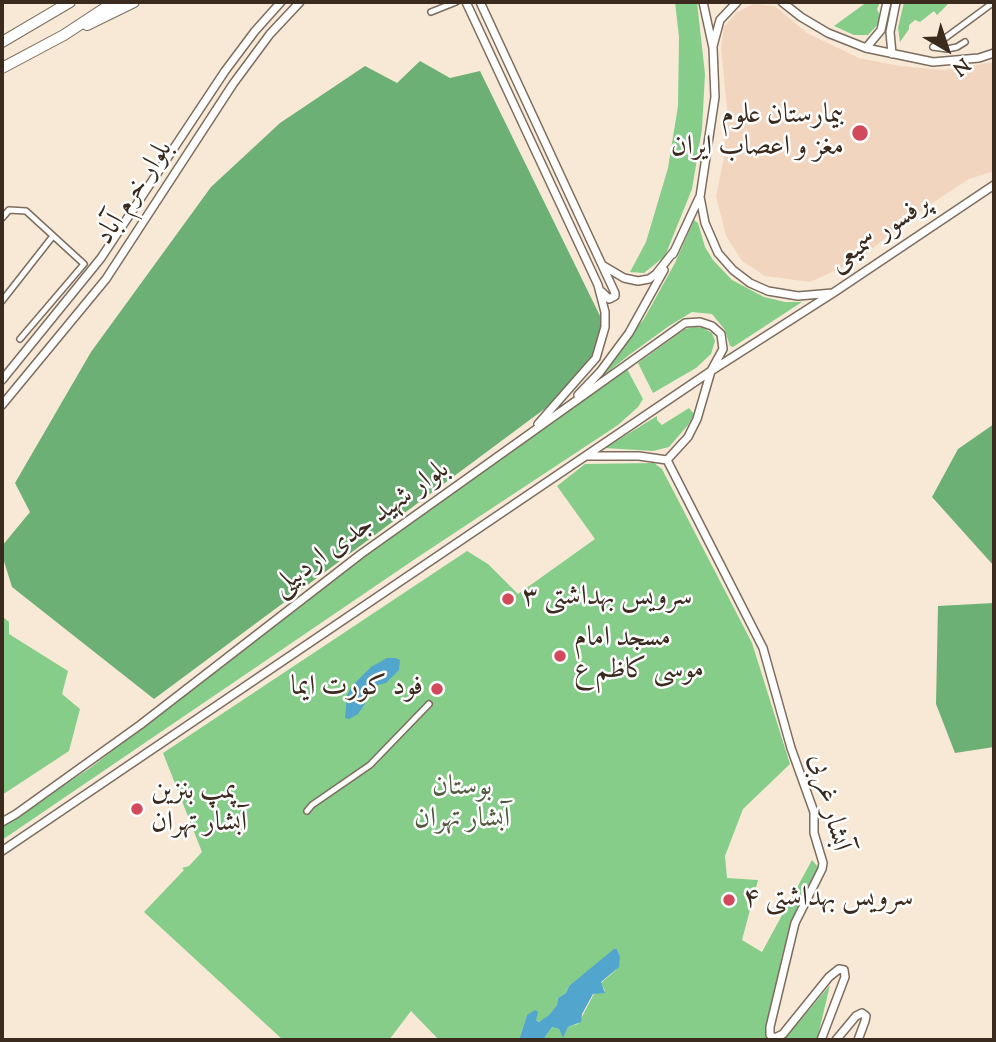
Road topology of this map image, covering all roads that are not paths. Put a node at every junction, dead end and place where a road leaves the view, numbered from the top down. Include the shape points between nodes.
1 (70, 2) edge
2 (114, 2) edge
3 (134, 2) edge
4 (281, 2) edge
5 (300, 2) edge
6 (456, 2) edge
7 (466, 2) edge
8 (480, 2) edge
9 (703, 2) edge
10 (737, 2) edge
11 (782, 2) edge
12 (887, 2) edge
13 (896, 2) edge
14 (994, 2) edge
15 (431, 12) dead end
16 (485, 16) junction
17 (476, 21) junction
18 (64, 35) junction
19 (2, 41) edge
20 (965, 42) dead end
21 (713, 48) junction
22 (866, 48) junction
23 (994, 53) edge
24 (892, 54) junction
25 (2, 68) edge
26 (994, 185) edge
27 (700, 197) junction
28 (2, 218) edge
29 (53, 236) junction
30 (675, 250) junction
31 (84, 264) junction
32 (602, 265) junction
33 (91, 270) junction
34 (598, 285) junction
35 (832, 293) junction
36 (2, 301) edge
37 (48, 306) junction
38 (56, 314) junction
39 (20, 339) dead end
40 (711, 371) junction
41 (2, 380) edge
42 (2, 405) edge
43 (566, 408) junction
44 (531, 432) junction
45 (585, 456) junction
46 (667, 460) junction
47 (429, 704) dead end
48 (307, 811) dead end
49 (2, 822) edge
50 (2, 851) edge
51 (821, 1040) edge
52 (836, 1040) edge
53 (858, 1040) edge

1 - 19 highway
2 - 18 highway
3 - 18 highway
4 - 33 street, بلوار خرم آباد via 225,71
5 - 42 street, بلوار خرم آباد via 233,84 106,279
6 - 15 street
7 - 17 street
8 - 16 street
9 - 21 street, پرفسور سمیعی
10 - 21 street via 720,20
11 - 22 street via 828,33
12 - 22 street via 881,30
13 - 24 street via 890,32
14 - 20 street via 933,47 947,49
16 - 17 street
16 - 32 street
17 - 34 street
18 - 25 highway
21 - 27 street, پرفسور سمیعی via 715,97
22 - 24 street
23 - 24 street via 933,62
26 - 35 street, پرفسور سمیعی
27 - 30 street
27 - 35 street, پرفسور سمیعی via 718,253 750,283 798,296
28 - 29 street via 9,210 26,211
29 - 31 street
29 - 36 street
30 - 32 street via 649,279 624,278
30 - 43 street via 629,333
31 - 33 street
31 - 37 street
32 - 34 street via 615,296 606,297
33 - 38 street, بلوار خرم آباد
34 - 44 street via 605,327 596,358
35 - 40 street
37 - 38 street
37 - 39 street
38 - 41 street, بلوار خرم آباد
40 - 43 street, بلوار شهید جدی اردبیلی via 723,349 721,334 700,321 685,323
40 - 45 street
40 - 46 street via 697,419
43 - 44 street, بلوار شهید جدی اردبیلی
44 - 49 street, بلوار شهید جدی اردبیلی via 361,554 140,725
45 - 46 street
45 - 50 street
46 - 51 street, آبشار غربی via 763,648 814,812 822,869 794,923 770,1035 783,1034 829,977 844,970
47 - 48 street via 370,765
52 - 53 street via 862,1013 866,1016

